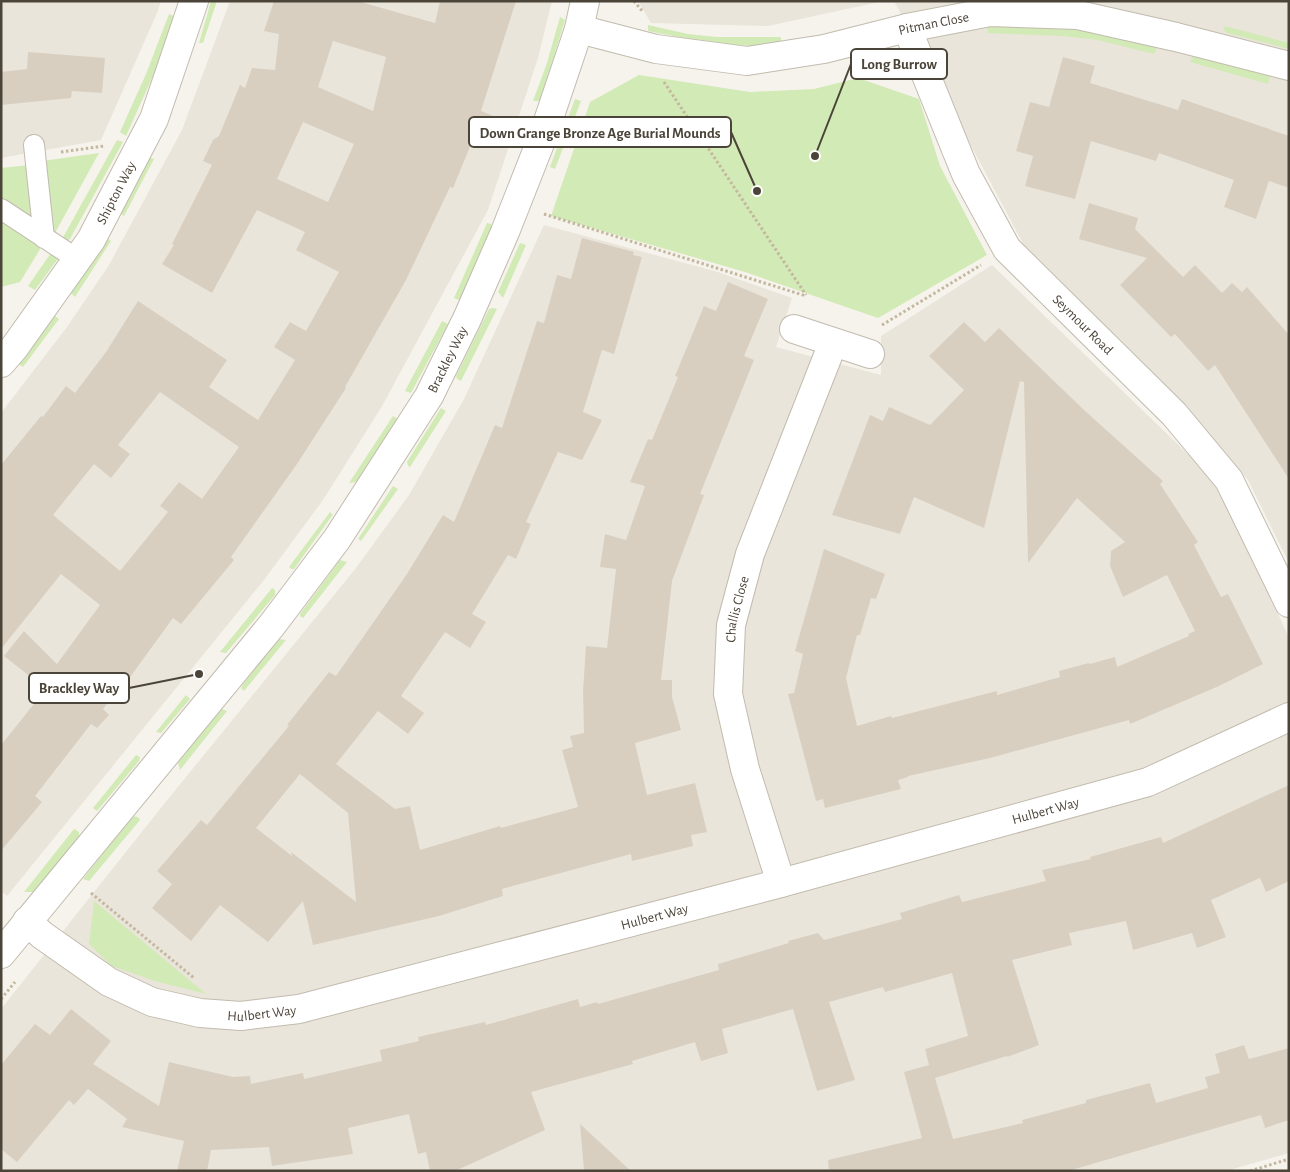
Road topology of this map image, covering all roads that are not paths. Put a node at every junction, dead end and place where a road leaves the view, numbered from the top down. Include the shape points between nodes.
1 (194, 1) edge
2 (585, 1) edge
3 (907, 28) junction
4 (579, 29) junction
5 (1289, 66) edge
6 (34, 145) dead end
7 (1, 209) edge
8 (44, 238) junction
9 (77, 259) junction
10 (794, 329) road end
11 (833, 343) junction
12 (5, 351) edge
13 (870, 354) road end
14 (1289, 603) edge
15 (1289, 717) edge
16 (781, 883) junction
17 (27, 921) junction
18 (1, 954) edge

1 - 9 street, Shipton Way via 154,119 91,240
2 - 4 street, Brackley Way
3 - 4 street, Pitman Close via 824,49 747,61 656,50
3 - 5 street, Pitman Close via 990,12 1078,15
3 - 14 street, Seymour Road via 966,174 1007,249 1174,414 1229,480
4 - 17 street, Brackley Way via 544,133 505,232 429,396 337,539 272,625
6 - 8 lane
7 - 8 lane
8 - 9 lane
9 - 12 street, Shipton Way
10 - 11 street
11 - 13 street
11 - 16 street, Challis Close via 750,554 731,625 728,694 746,769
15 - 16 street, Hulbert Way via 1148,782
16 - 17 street, Hulbert Way via 299,1009 241,1016 200,1013 152,1002 109,982
17 - 18 street, Brackley Way

